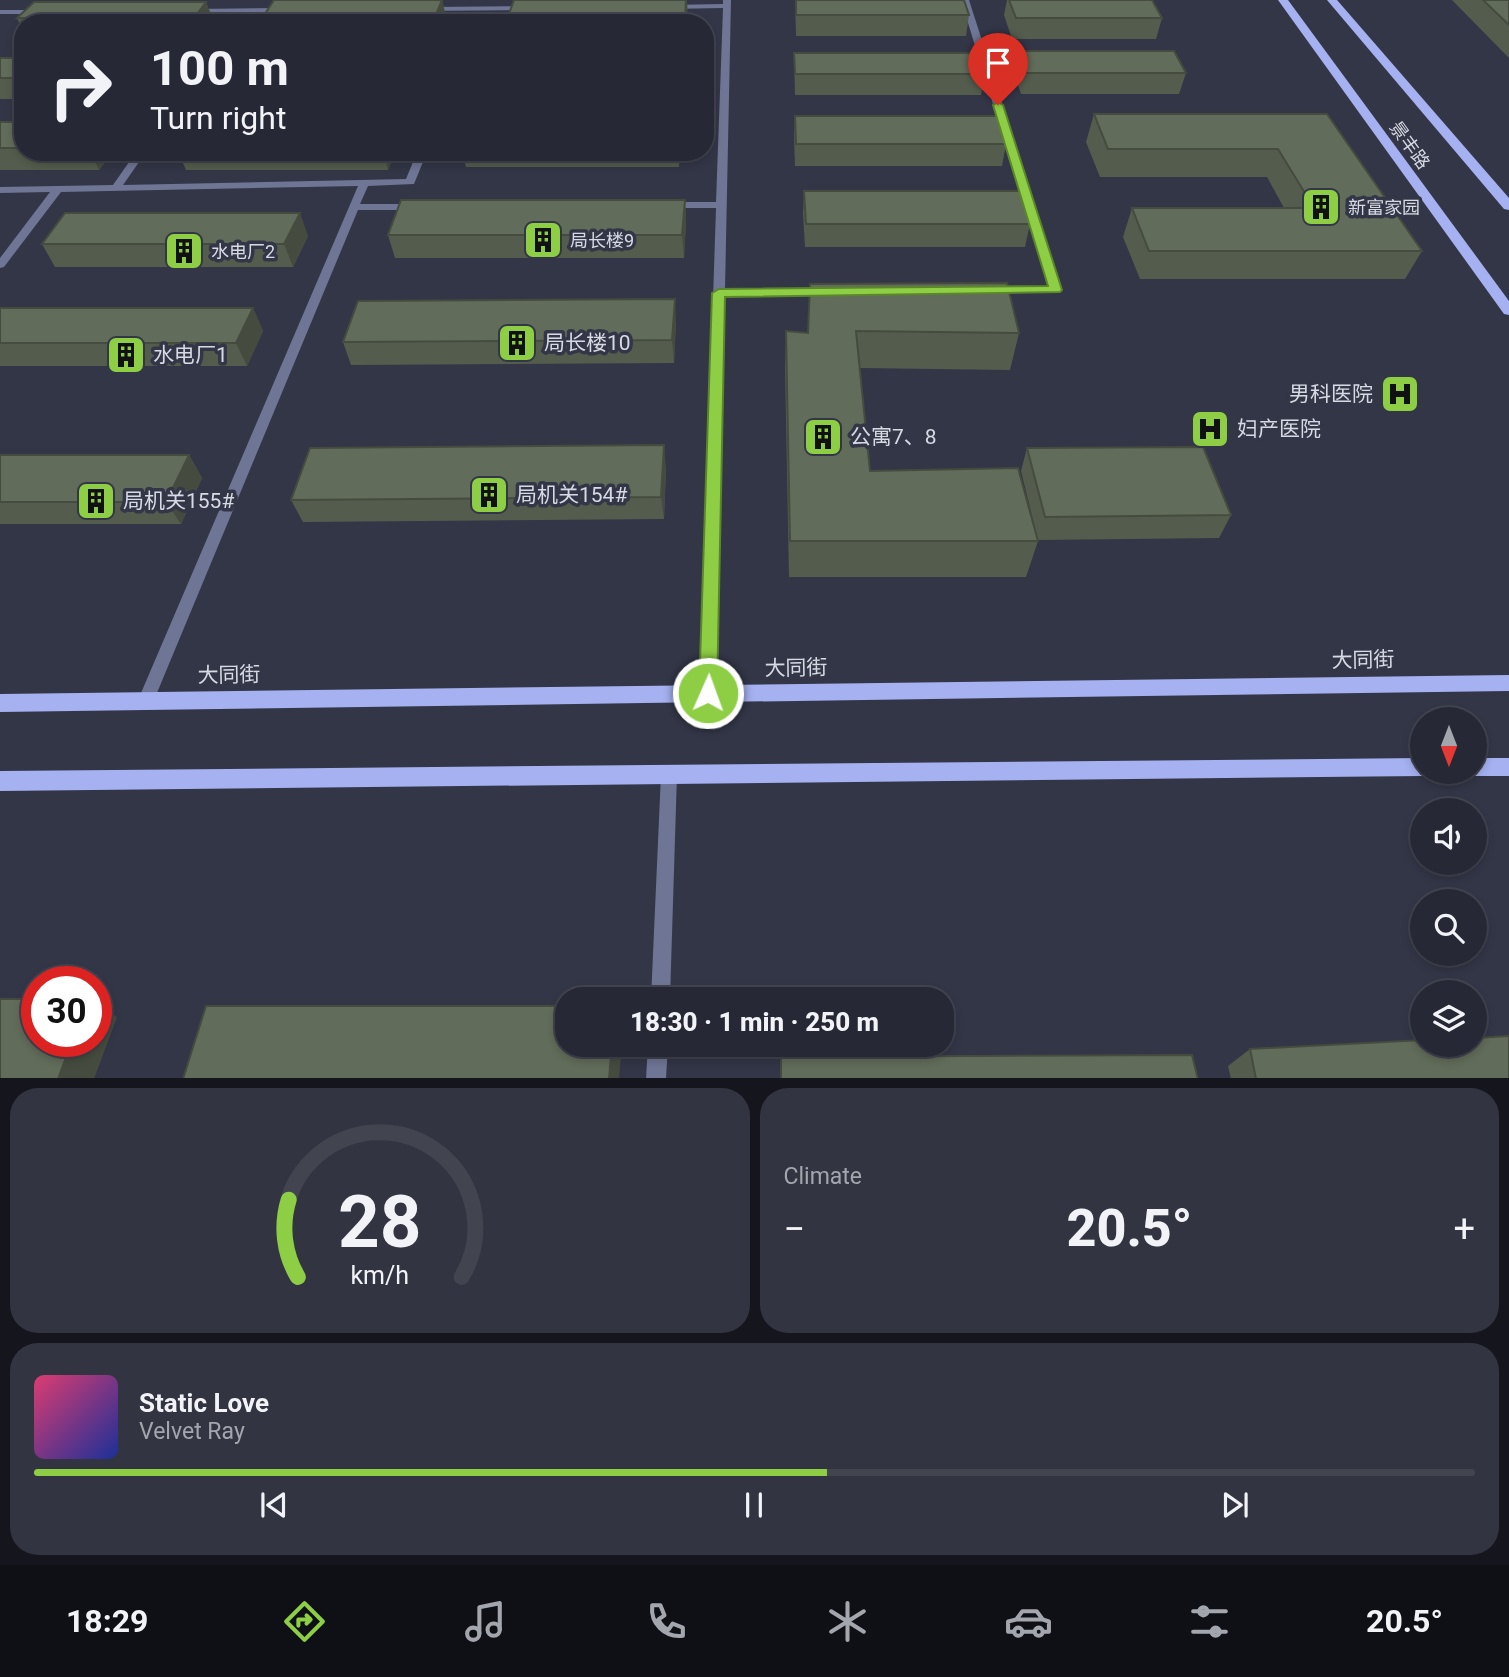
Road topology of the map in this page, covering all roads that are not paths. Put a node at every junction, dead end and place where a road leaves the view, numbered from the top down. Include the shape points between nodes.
1 (16, 0) edge
2 (248, 0) edge
3 (965, 0) edge
4 (1283, 0) edge
5 (1332, 0) edge
6 (727, 3) edge
7 (480, 4) edge
8 (658, 7) edge
9 (533, 8) edge
10 (422, 9) edge
11 (241, 10) junction
12 (297, 10) edge
13 (185, 11) edge
14 (45, 12) edge
15 (1, 13) edge
16 (239, 14) edge
17 (135, 161) edge
18 (418, 161) edge
19 (364, 183) junction
20 (116, 188) junction
21 (58, 189) junction
22 (0, 190) edge
23 (653, 205) edge
24 (721, 205) junction
25 (1509, 206) edge
26 (354, 207) junction
27 (422, 207) edge
28 (0, 265) edge
29 (975, 290) edge
30 (840, 292) edge
31 (719, 293) junction
32 (1509, 311) edge
33 (1509, 683) edge
34 (708, 693) junction
35 (146, 700) junction
36 (0, 703) edge
37 (1410, 767) edge
38 (1488, 767) edge
39 (1509, 767) edge
40 (669, 774) junction
41 (0, 780) edge
42 (660, 987) edge
43 (657, 1057) edge
44 (656, 1078) edge

1 - 15 street
2 - 11 street
3 - 29 street via 1056,290
4 - 32 main road, 景丰路
5 - 25 main road, 景丰路
6 - 8 street
6 - 24 street
7 - 9 street
7 - 10 street
11 - 12 street
11 - 13 street
11 - 16 street
14 - 15 street
17 - 20 street
18 - 19 street via 410,182
19 - 20 street
19 - 26 street
20 - 21 street
21 - 22 street
21 - 28 street
23 - 24 street
24 - 31 street
26 - 27 street
26 - 35 street
30 - 31 street
31 - 34 street
33 - 34 main road, 大同街
34 - 35 main road, 大同街
35 - 36 main road, 大同街
37 - 40 main road
38 - 39 main road
40 - 41 main road
40 - 42 street
43 - 44 street

